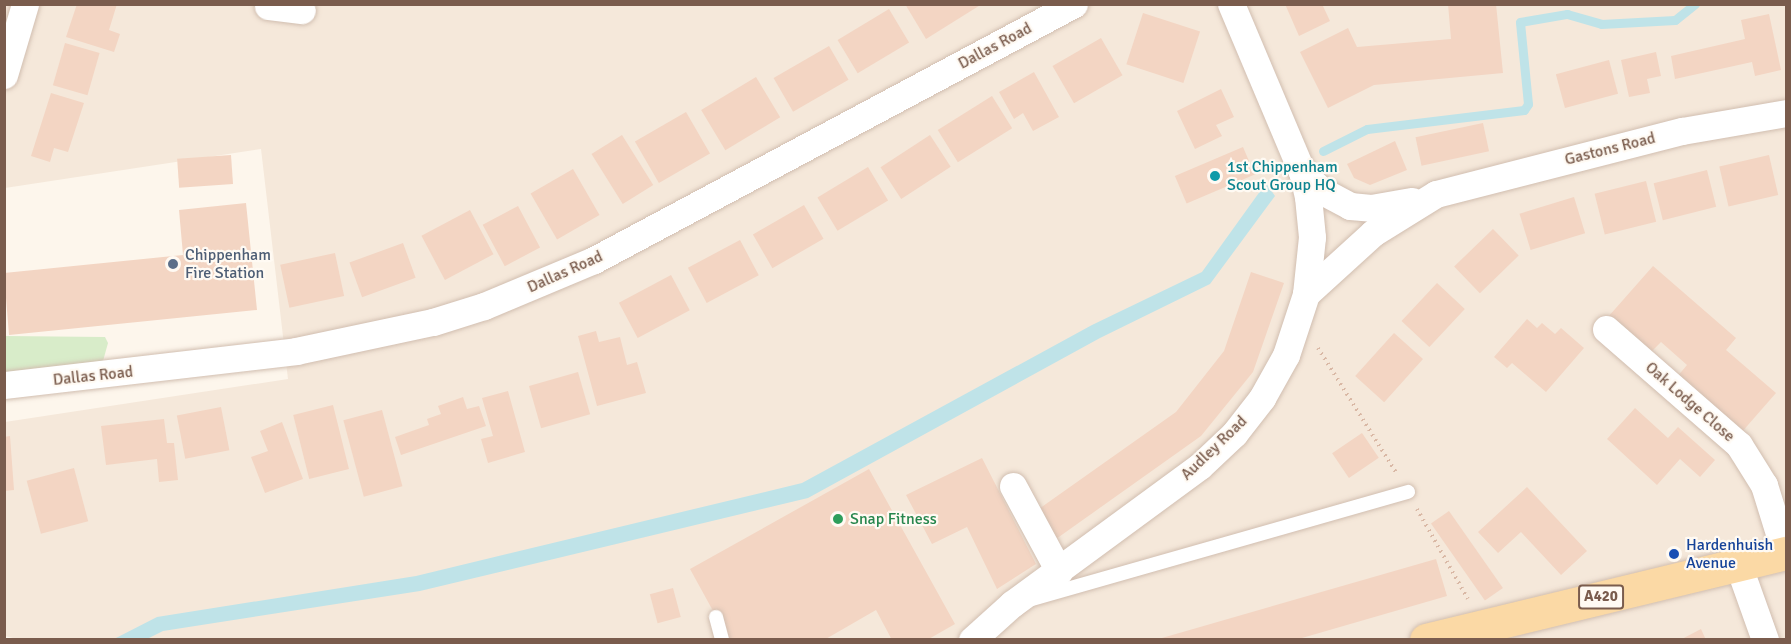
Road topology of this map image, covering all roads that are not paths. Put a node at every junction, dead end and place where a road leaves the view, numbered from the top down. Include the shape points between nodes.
1 (26, 4) edge
2 (1074, 4) edge
3 (1231, 4) edge
4 (264, 5) edge
5 (302, 10) dead end
6 (4, 75) edge
7 (1786, 113) edge
8 (1302, 172) junction
9 (1436, 194) junction
10 (1303, 307) junction
11 (1606, 329) dead end
12 (4, 385) edge
13 (1013, 486) dead end
14 (1408, 492) road end
15 (1786, 553) edge
16 (1738, 564) junction
17 (1059, 571) junction
18 (1012, 604) junction
19 (716, 617) dead end
20 (1468, 632) edge
21 (722, 639) edge
22 (972, 639) edge
23 (1426, 639) edge
24 (1765, 639) edge

1 - 6 street
2 - 12 street, Dallas Road via 594,260 484,306 433,322 296,351
3 - 8 street, Audley Road
4 - 5 street
7 - 9 street, Gastons Road via 1682,131
8 - 9 street, Gastons Road via 1331,197 1360,208 1402,204
8 - 10 street, Audley Road via 1312,237
9 - 10 street, Gastons Road via 1373,233
10 - 17 street, Audley Road via 1263,398 1234,434 1164,494
11 - 15 street, Oak Lodge Close via 1739,445 1764,485
13 - 17 street
14 - 18 lane
15 - 16 main road, A420
16 - 20 main road, A420
16 - 24 street
17 - 18 street, Audley Road
18 - 22 street, Audley Road
19 - 21 lane
20 - 23 main road, A420

